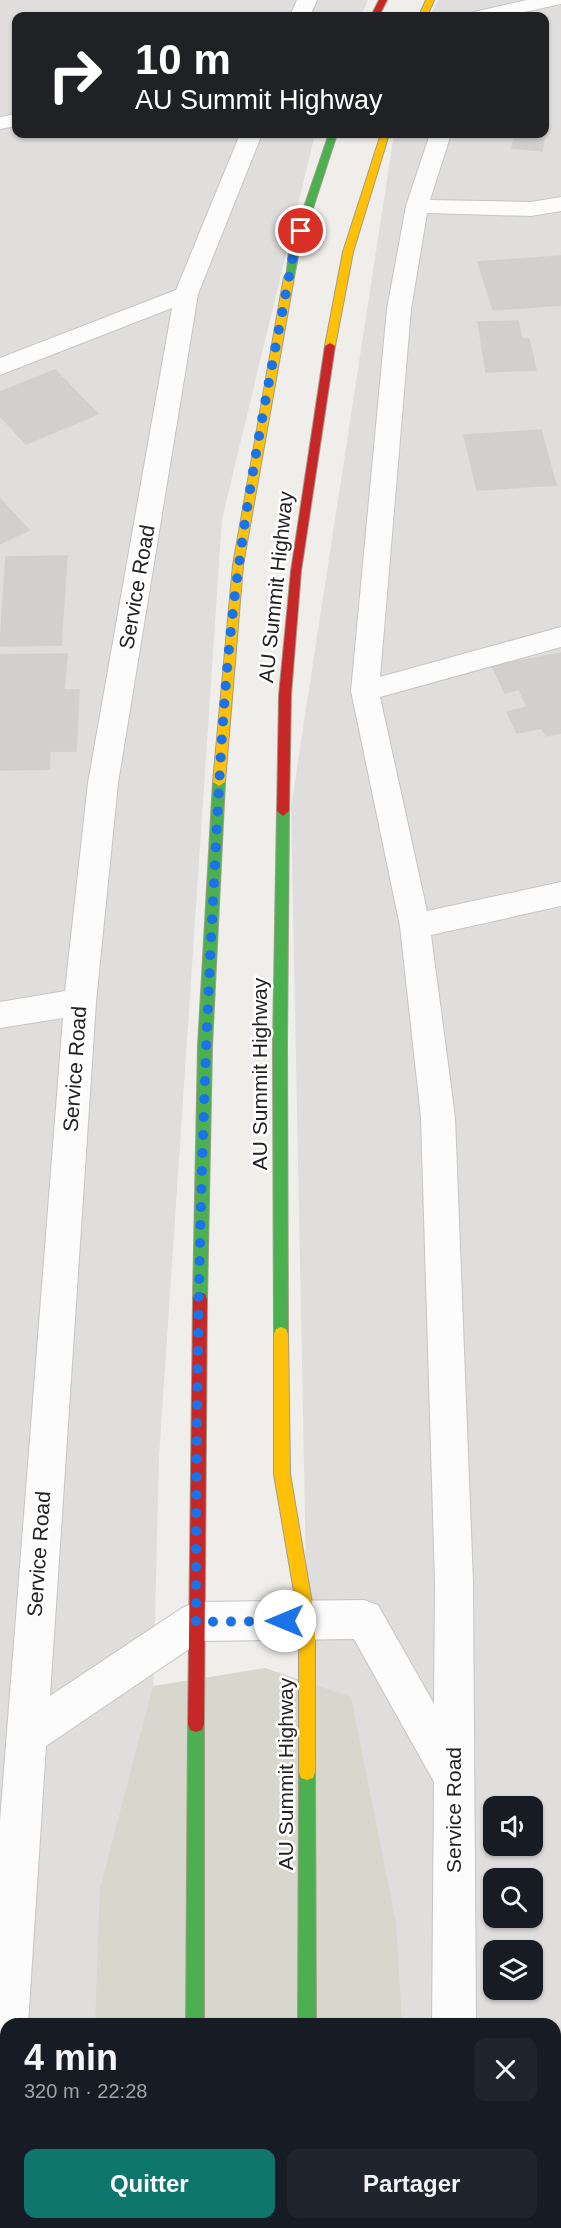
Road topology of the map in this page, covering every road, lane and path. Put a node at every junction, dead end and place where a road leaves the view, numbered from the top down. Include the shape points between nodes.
1 (554, 0) edge
2 (498, 12) edge
3 (249, 138) edge
4 (332, 138) edge
5 (384, 138) edge
6 (440, 138) edge
7 (561, 204) edge
8 (417, 206) junction
9 (186, 294) junction
10 (0, 367) edge
11 (561, 637) edge
12 (365, 691) junction
13 (561, 894) edge
14 (415, 926) junction
15 (80, 1002) junction
16 (0, 1015) edge
17 (307, 1621) junction
18 (196, 1622) junction
19 (26, 1736) junction
20 (454, 1779) junction
21 (6, 2018) edge
22 (195, 2018) edge
23 (307, 2018) edge
24 (454, 2018) edge

1 - 2 street
3 - 9 street, Service Road
4 - 18 main road, AU Summit Highway via 294,251 268,381 238,565 223,716 205,1046
5 - 17 main road, AU Summit Highway via 348,252 322,385 296,571 285,695 280,1044 282,1474
6 - 8 street, Service Road
7 - 8 street via 531,208
8 - 12 street, Service Road via 399,309
9 - 10 street
9 - 15 street, Service Road via 103,783
11 - 12 street
12 - 14 street, Service Road
13 - 14 street
14 - 20 street, Service Road via 438,1118 454,1582
15 - 16 street
15 - 19 street, Service Road
17 - 18 street
17 - 20 street via 364,1619
17 - 23 main road, AU Summit Highway
18 - 19 street
18 - 22 main road, AU Summit Highway
19 - 21 street, Service Road
20 - 24 street, Service Road

